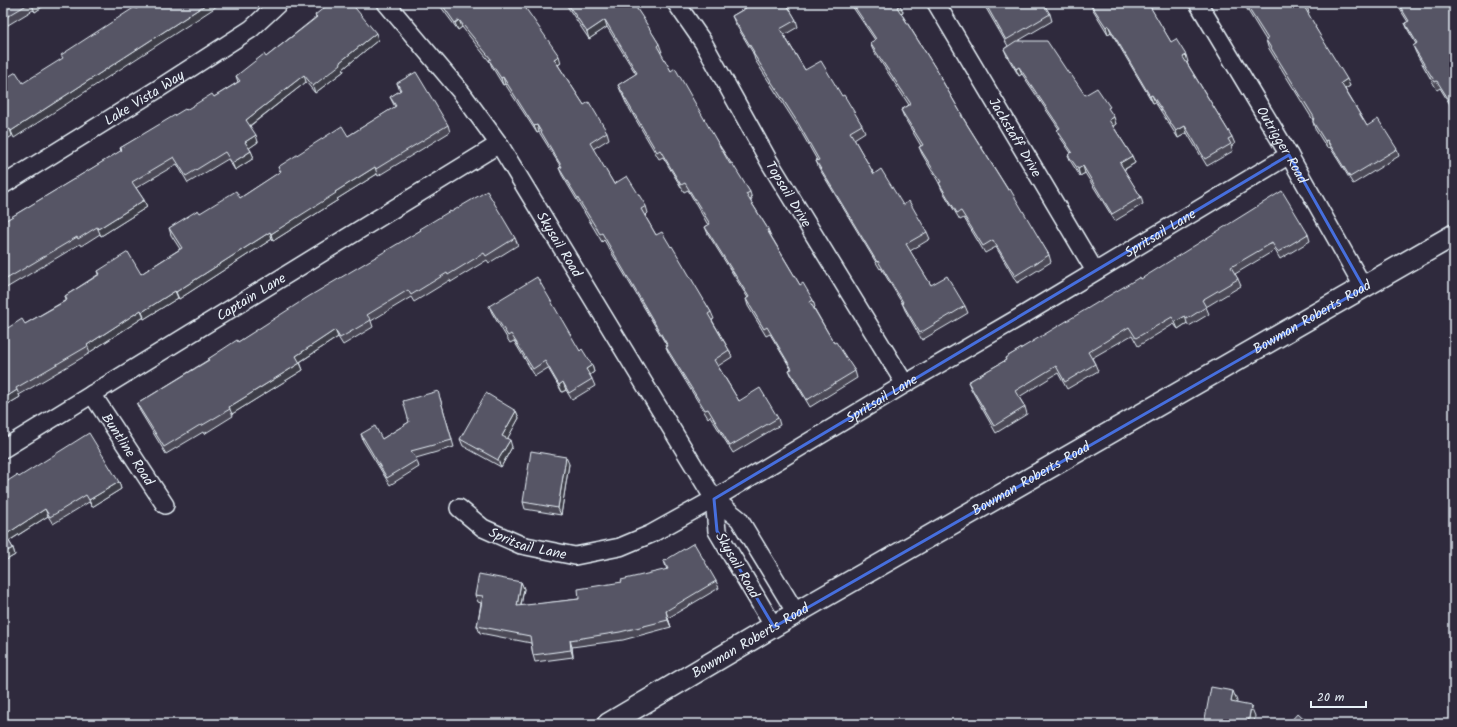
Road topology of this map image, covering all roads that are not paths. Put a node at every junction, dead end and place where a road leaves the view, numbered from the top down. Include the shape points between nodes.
1 (279, 3) edge
2 (386, 3) edge
3 (676, 3) edge
4 (936, 3) edge
5 (1198, 3) edge
6 (499, 144) junction
7 (1289, 155) junction
8 (3, 185) edge
9 (1454, 235) edge
10 (1095, 271) junction
11 (1364, 288) junction
12 (905, 384) junction
13 (92, 394) junction
14 (3, 449) edge
15 (714, 499) junction
16 (164, 506) dead end
17 (459, 508) dead end
18 (796, 613) junction
19 (774, 626) junction
20 (608, 724) edge

1 - 8 street, Lake Vista Way via 252,28
2 - 6 street, Skysail Road via 462,92
3 - 12 street, Topsail Drive via 703,42 770,163
4 - 10 street, Jackstaff Drive
5 - 7 street, Outrigger Road
6 - 13 street, Captain Lane
6 - 15 street, Skysail Road
7 - 10 street, Spritsail Lane
7 - 11 street, Outrigger Road
9 - 11 street, Bowman Roberts Road
10 - 12 street, Spritsail Lane
11 - 18 street, Bowman Roberts Road
12 - 15 street, Spritsail Lane
13 - 14 street, Captain Lane
13 - 16 street, Buntline Road
15 - 17 street, Spritsail Lane via 651,534 620,547 575,556 520,545 483,528
15 - 18 street, Skysail Road via 739,519
15 - 19 street, Skysail Road via 717,531
18 - 19 street, Bowman Roberts Road
19 - 20 street, Bowman Roberts Road

